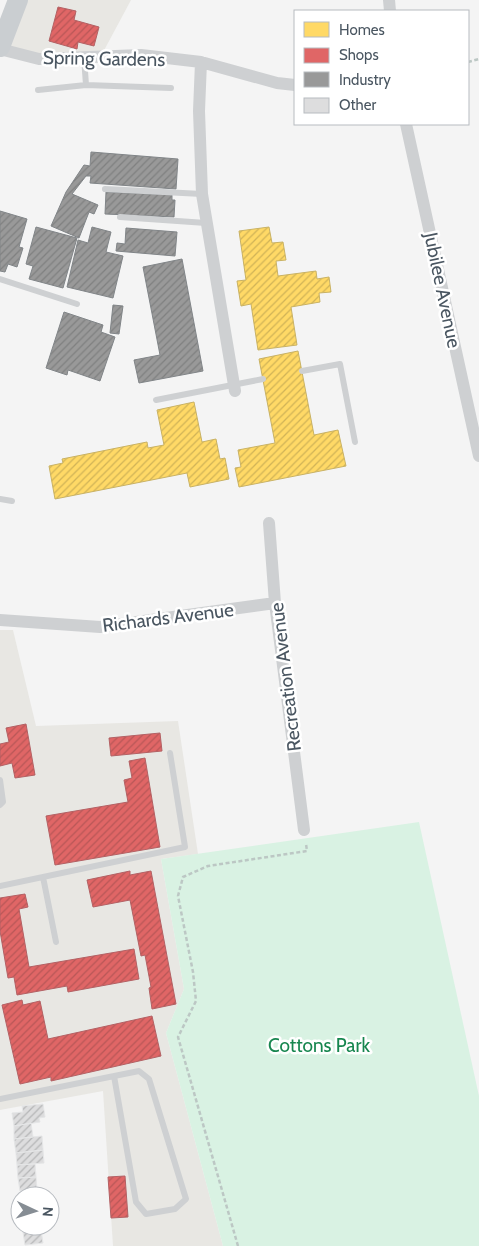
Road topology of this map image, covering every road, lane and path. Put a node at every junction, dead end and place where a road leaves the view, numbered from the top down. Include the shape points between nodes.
1 (18, 0) edge
2 (0, 48) edge
3 (84, 57) junction
4 (201, 62) junction
5 (86, 85) junction
6 (294, 85) edge
7 (171, 88) dead end
8 (38, 90) dead end
9 (406, 125) edge
10 (105, 189) dead end
11 (202, 194) junction
12 (120, 217) dead end
13 (206, 222) junction
14 (0, 279) edge
15 (77, 304) dead end
16 (302, 371) dead end
17 (263, 379) dead end
18 (234, 388) junction
19 (156, 400) dead end
20 (355, 442) dead end
21 (479, 456) edge
22 (0, 499) edge
23 (12, 501) dead end
24 (269, 523) dead end
25 (276, 603) junction
26 (0, 620) edge
27 (170, 753) dead end
28 (0, 780) edge
29 (0, 805) edge
30 (304, 830) joint
31 (43, 877) junction
32 (0, 886) edge
33 (56, 942) dead end
34 (114, 1076) junction
35 (0, 1099) edge
36 (238, 1246) edge

1 - 2 main road
2 - 3 street, Spring Gardens via 38,59
3 - 4 street, Spring Gardens via 141,55
3 - 5 lane
4 - 6 street, Spring Gardens
4 - 11 street
5 - 7 lane
5 - 8 lane
9 - 21 street, Jubilee Avenue
10 - 11 lane
11 - 13 street
12 - 13 lane
13 - 18 street
14 - 15 lane
16 - 20 lane via 340,364
17 - 18 lane
18 - 19 lane
22 - 23 lane
24 - 25 street, Recreation Avenue
25 - 26 street, Richards Avenue via 100,627
25 - 30 street, Recreation Avenue
27 - 31 lane via 185,847
28 - 29 lane via 3,802
30 - 36 path via 307,851 208,866 183,877 178,896 194,972 196,1001 178,1037
31 - 32 lane
31 - 33 lane
34 - 34 lane via 139,1071 149,1079 186,1199 175,1209 146,1214 136,1202
34 - 35 lane

